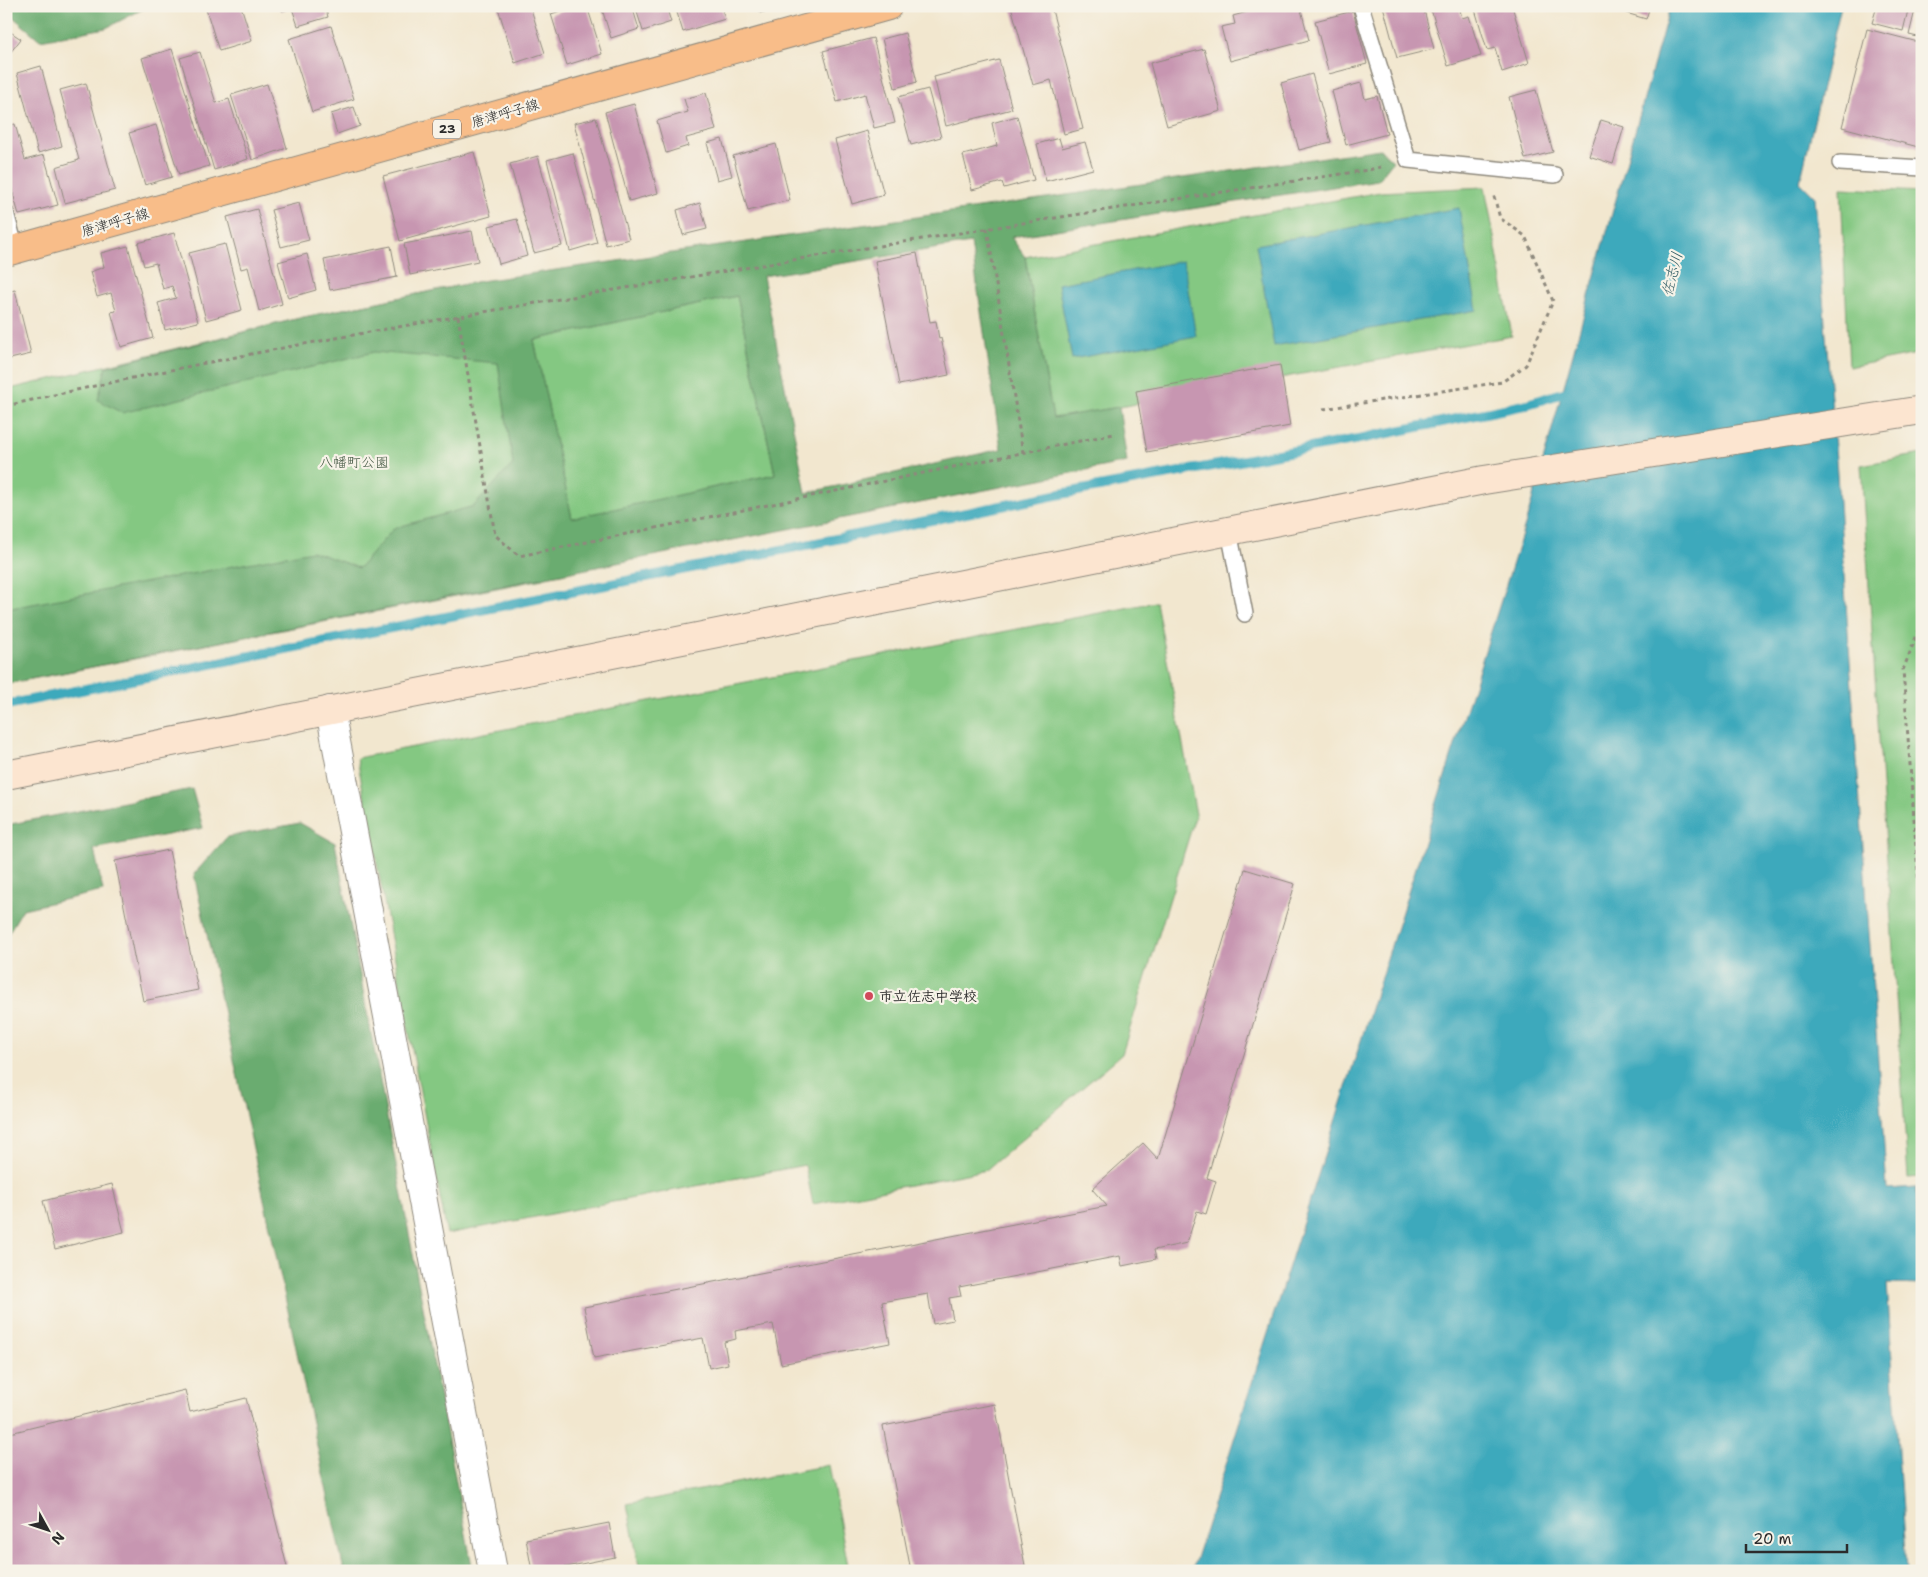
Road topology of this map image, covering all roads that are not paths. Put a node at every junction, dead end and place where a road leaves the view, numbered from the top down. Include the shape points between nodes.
1 (888, 6) edge
2 (1362, 6) edge
3 (1840, 163) dead end
4 (1922, 168) edge
5 (1555, 175) dead end
6 (6, 213) edge
7 (11, 251) edge
8 (1922, 410) edge
9 (1229, 531) junction
10 (1245, 614) dead end
11 (330, 710) junction
12 (6, 775) edge
13 (493, 1571) edge

1 - 7 main road, 唐津呼子線 / 23
2 - 5 lane via 1408,160
3 - 4 lane
6 - 7 lane
8 - 9 street via 1484,480
9 - 10 lane
9 - 11 street
11 - 12 street
11 - 13 street

